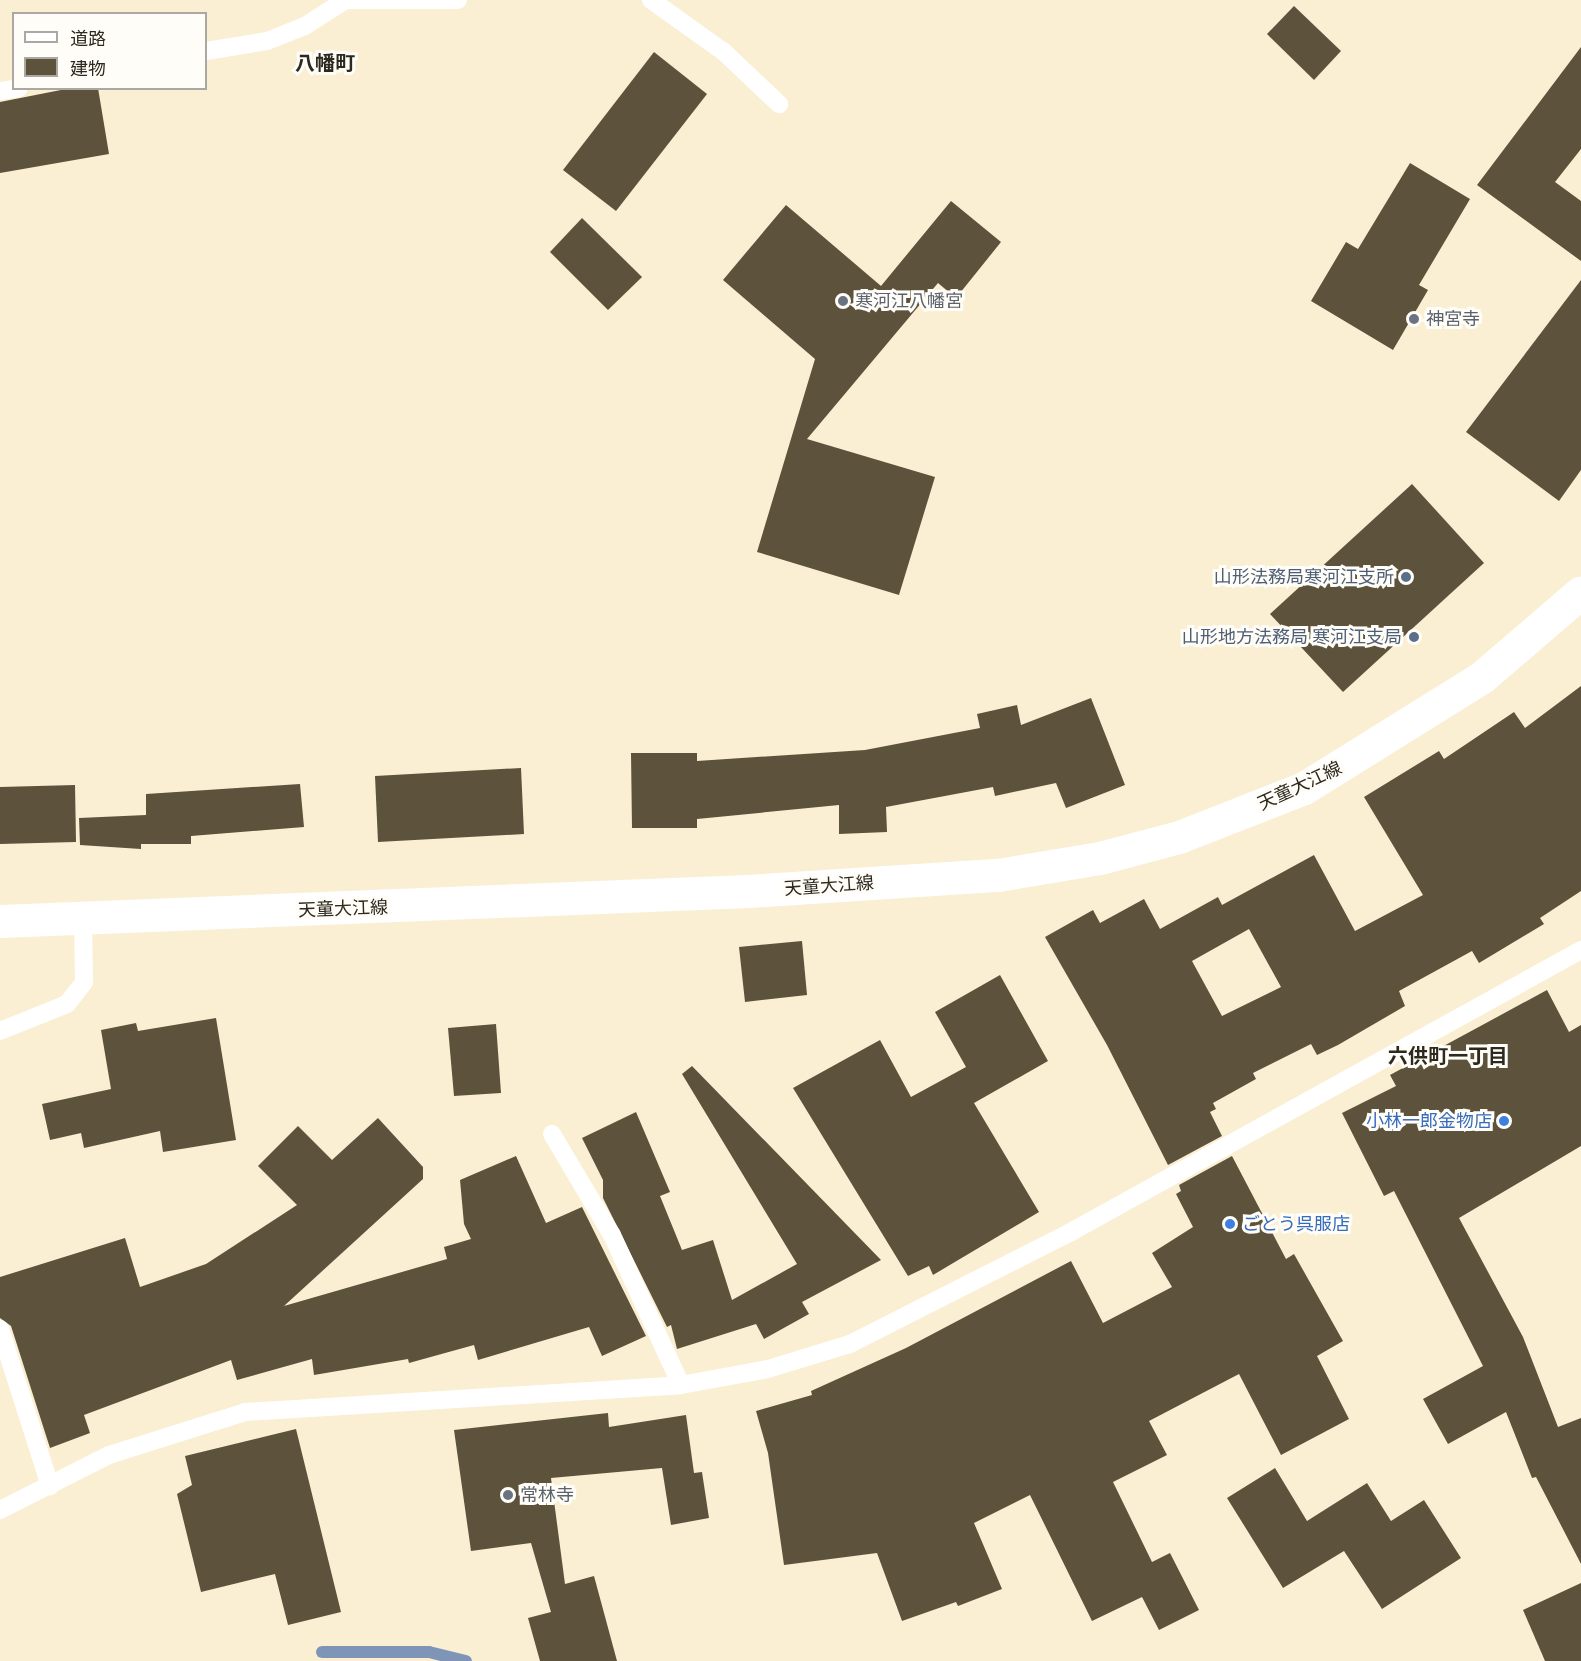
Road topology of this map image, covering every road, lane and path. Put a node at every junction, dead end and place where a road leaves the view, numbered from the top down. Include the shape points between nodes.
1 (458, 0) edge
2 (651, 0) edge
3 (344, 1) edge
4 (207, 51) edge
5 (779, 104) dead end
6 (1581, 592) edge
7 (83, 920) junction
8 (0, 921) edge
9 (1581, 950) edge
10 (0, 1031) edge
11 (552, 1134) dead end
12 (0, 1329) edge
13 (681, 1385) junction
14 (51, 1486) junction
15 (0, 1510) edge

1 - 3 lane
2 - 5 lane via 724,52
3 - 4 lane via 305,27 267,41
6 - 7 main road, 天童大江線 via 1482,677 1304,788 1179,837 1100,858 998,875 748,891
7 - 8 main road, 天童大江線
7 - 10 lane via 84,982 67,1004
9 - 13 lane via 1070,1233 850,1344 768,1369
11 - 13 lane via 612,1235
12 - 14 lane
13 - 14 lane via 245,1412 110,1455
14 - 15 lane

